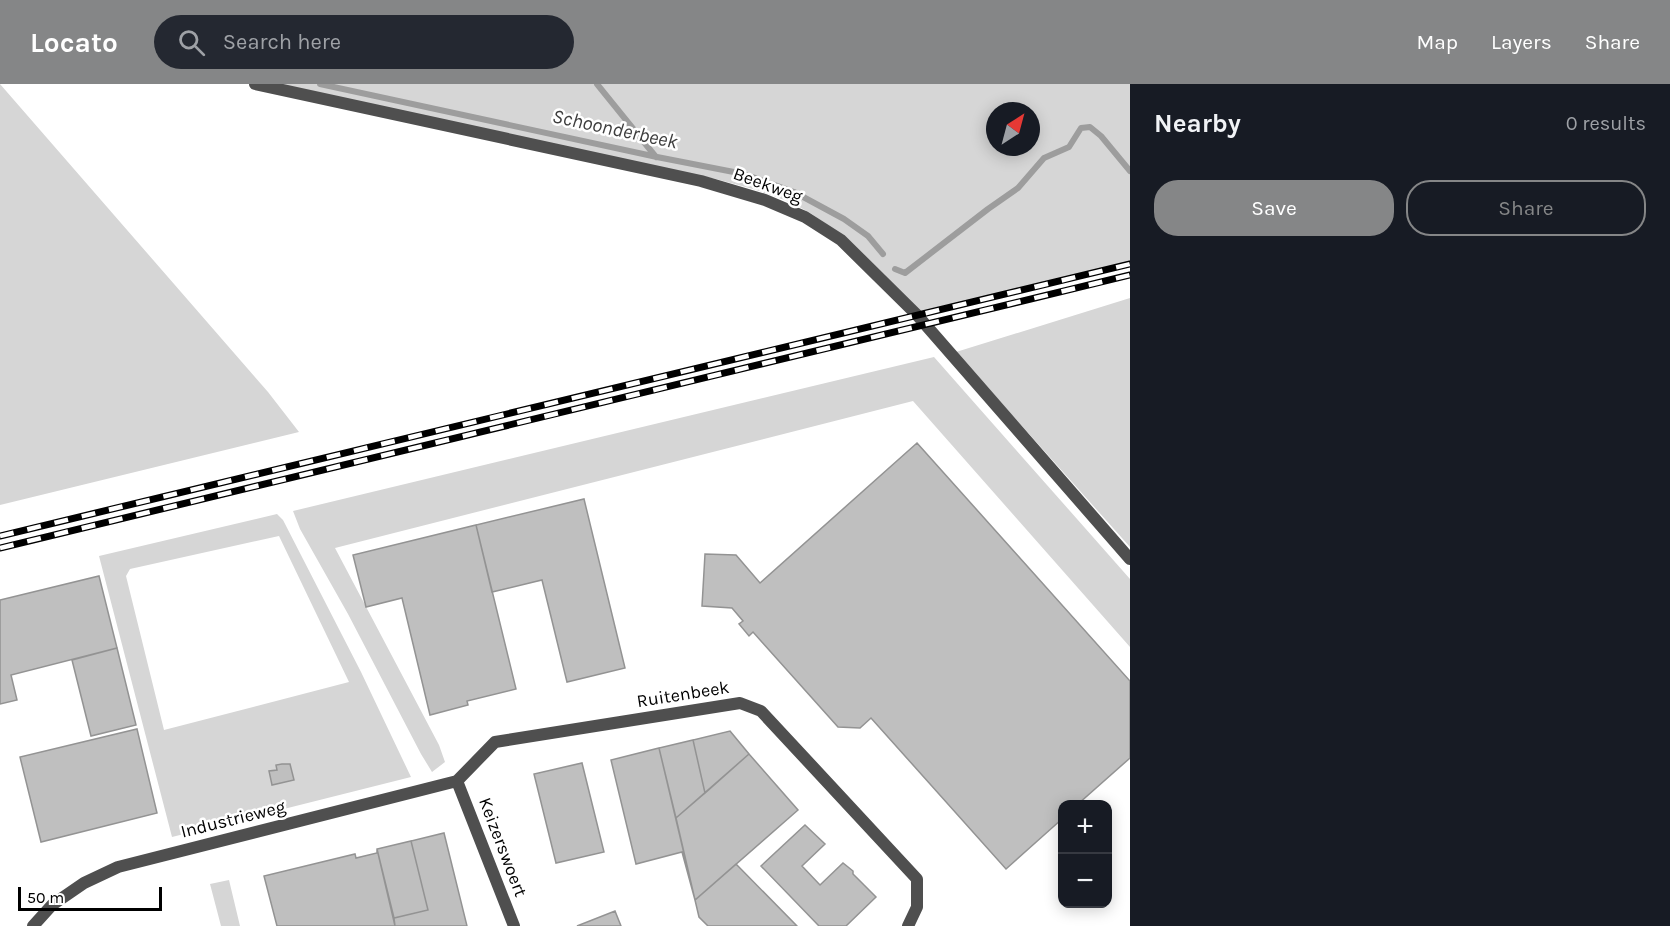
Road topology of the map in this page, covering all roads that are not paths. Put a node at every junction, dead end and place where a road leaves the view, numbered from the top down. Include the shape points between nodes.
1 (255, 84) edge
2 (1130, 559) edge
3 (457, 780) junction
4 (33, 926) edge
5 (514, 926) edge
6 (908, 926) edge

1 - 2 street, Beekweg via 701,181 805,217 841,240 909,307
3 - 4 street, Industrieweg via 118,867 84,883 52,905
3 - 5 street, Keizerswoert
3 - 6 street, Ruitenbeek via 495,742 740,703 761,711 917,879 917,907

